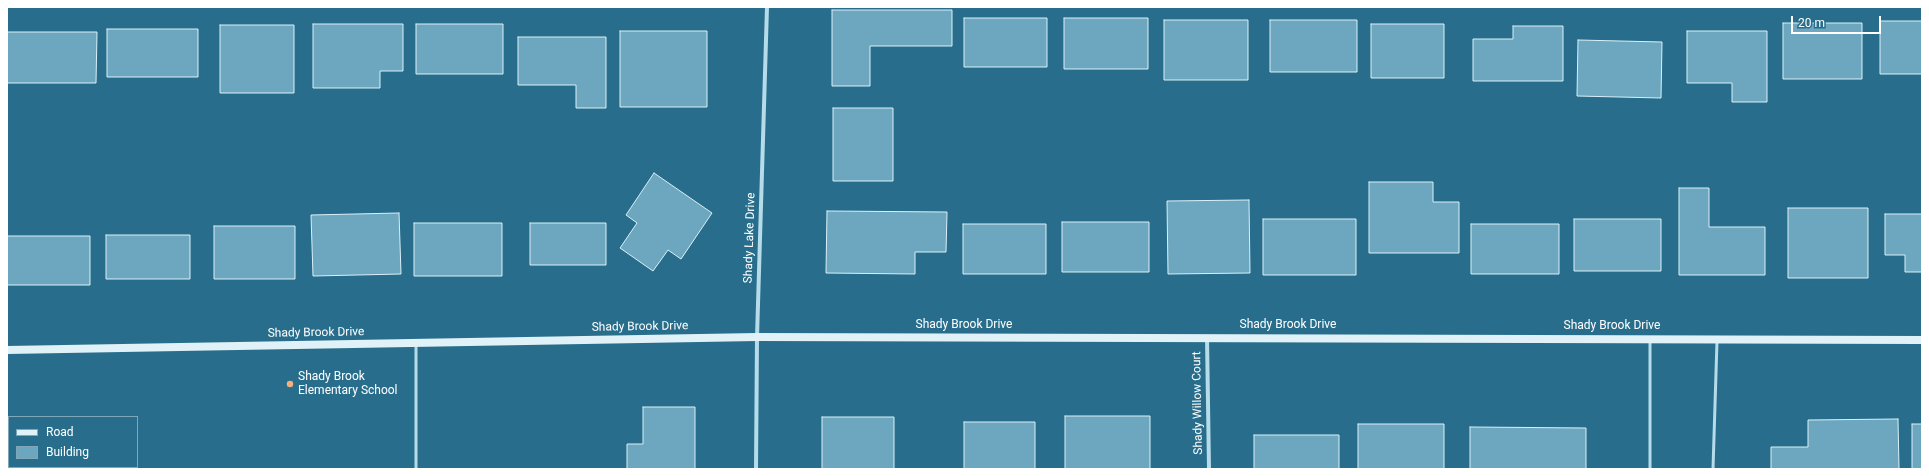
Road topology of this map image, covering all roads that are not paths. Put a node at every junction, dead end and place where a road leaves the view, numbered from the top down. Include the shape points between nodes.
1 (767, 7) edge
2 (757, 337) junction
3 (1207, 337) junction
4 (1650, 339) junction
5 (1717, 339) junction
6 (1922, 340) edge
7 (416, 343) junction
8 (7, 350) edge
9 (416, 469) edge
10 (756, 469) edge
11 (1209, 469) edge
12 (1650, 469) edge
13 (1713, 469) edge

1 - 2 street, Shady Lake Drive
2 - 3 street, Shady Brook Drive
2 - 7 street, Shady Brook Drive
2 - 10 street, Shady Lake Drive
3 - 4 street, Shady Brook Drive
3 - 11 street, Shady Willow Court
4 - 5 street, Shady Brook Drive
4 - 12 lane
5 - 6 street, Shady Brook Drive
5 - 13 lane
7 - 8 street, Shady Brook Drive
7 - 9 lane

